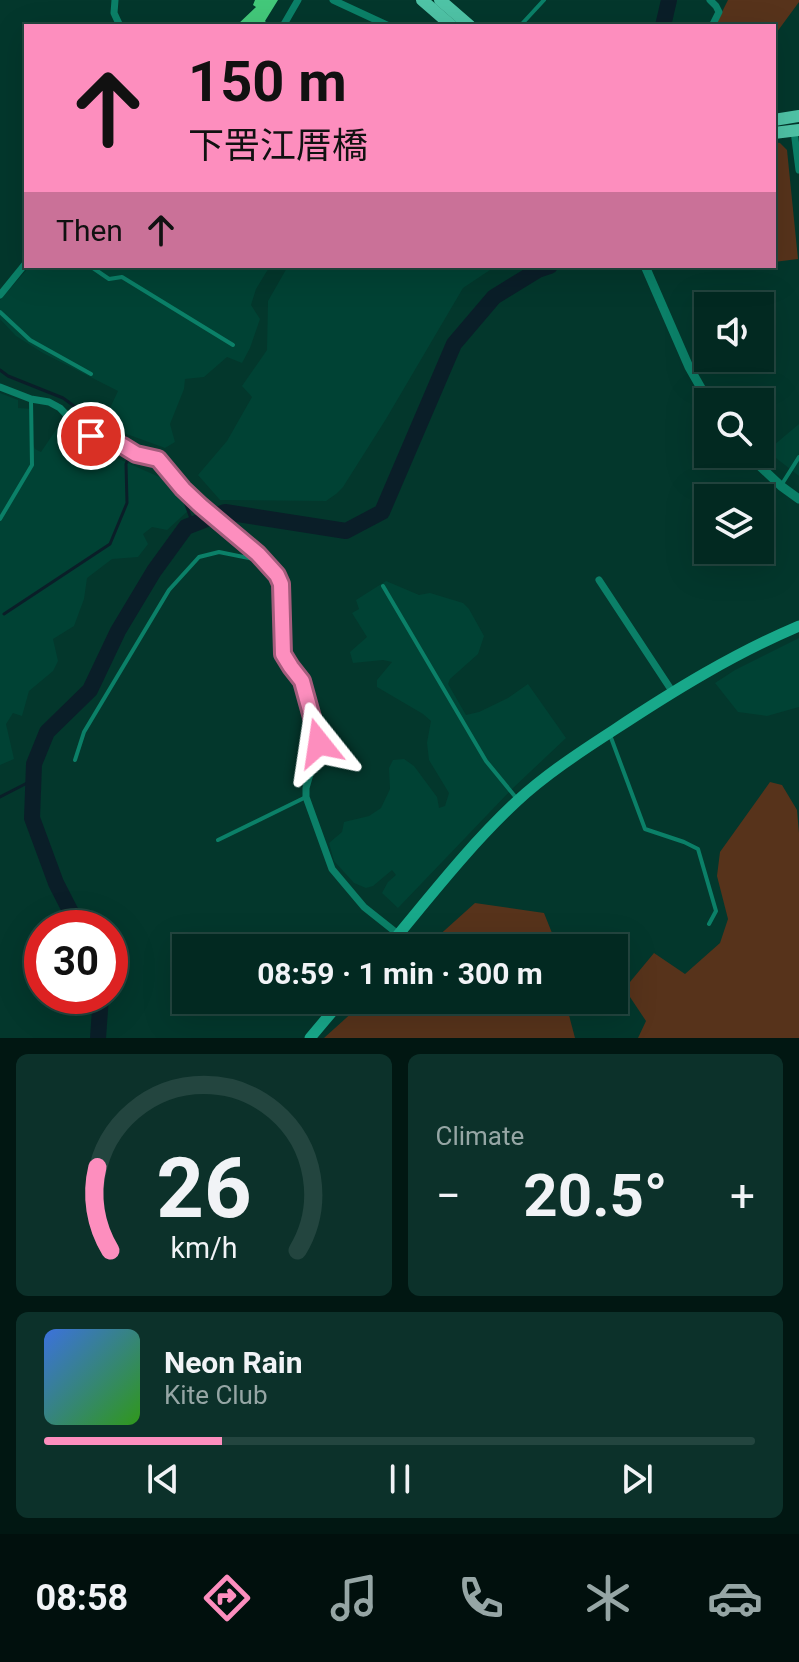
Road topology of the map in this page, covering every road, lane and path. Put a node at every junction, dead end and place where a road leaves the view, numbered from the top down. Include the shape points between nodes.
1 (115, 0) edge
2 (298, 0) edge
3 (333, 0) edge
4 (422, 0) edge
5 (440, 0) edge
6 (544, 0) edge
7 (713, 3) edge
8 (119, 24) edge
9 (284, 24) edge
10 (385, 24) edge
11 (450, 24) edge
12 (468, 24) edge
13 (522, 24) edge
14 (713, 24) edge
15 (799, 116) edge
16 (776, 120) edge
17 (796, 130) edge
18 (776, 133) edge
19 (799, 170) edge
20 (24, 265) edge
21 (93, 268) edge
22 (646, 268) edge
23 (0, 295) edge
24 (0, 312) edge
25 (233, 345) dead end
26 (91, 374) dead end
27 (0, 387) edge
28 (701, 388) edge
29 (31, 399) junction
30 (799, 457) edge
31 (762, 468) edge
32 (781, 486) junction
33 (799, 499) edge
34 (0, 519) edge
35 (266, 562) junction
36 (599, 580) dead end
37 (383, 586) dead end
38 (799, 626) edge
39 (672, 691) junction
40 (609, 733) junction
41 (75, 760) dead end
42 (306, 797) junction
43 (518, 800) junction
44 (218, 840) dead end
45 (709, 924) dead end
46 (398, 934) joint
47 (330, 1014) edge
48 (310, 1038) edge

1 - 8 street
2 - 9 street
3 - 10 street
4 - 11 main road
5 - 12 main road
6 - 13 lane
7 - 14 street via 719,12
15 - 16 main road
17 - 18 main road
17 - 19 street
20 - 23 street
21 - 25 lane via 109,279 122,277
22 - 28 street
24 - 26 lane via 30,340
27 - 29 street
29 - 34 lane via 32,465
29 - 35 street via 60,408 91,436 158,459 183,489
30 - 32 lane
31 - 32 street
32 - 33 street
35 - 41 lane via 219,552 199,557 169,590 84,732
35 - 42 street via 281,584 283,654 302,681 319,743
36 - 39 street
37 - 43 lane via 486,761
38 - 39 main road
39 - 40 main road
40 - 43 main road
40 - 45 lane via 645,829 698,849 716,911
42 - 44 lane
42 - 46 street via 332,869 364,907
43 - 46 main road
47 - 48 main road

